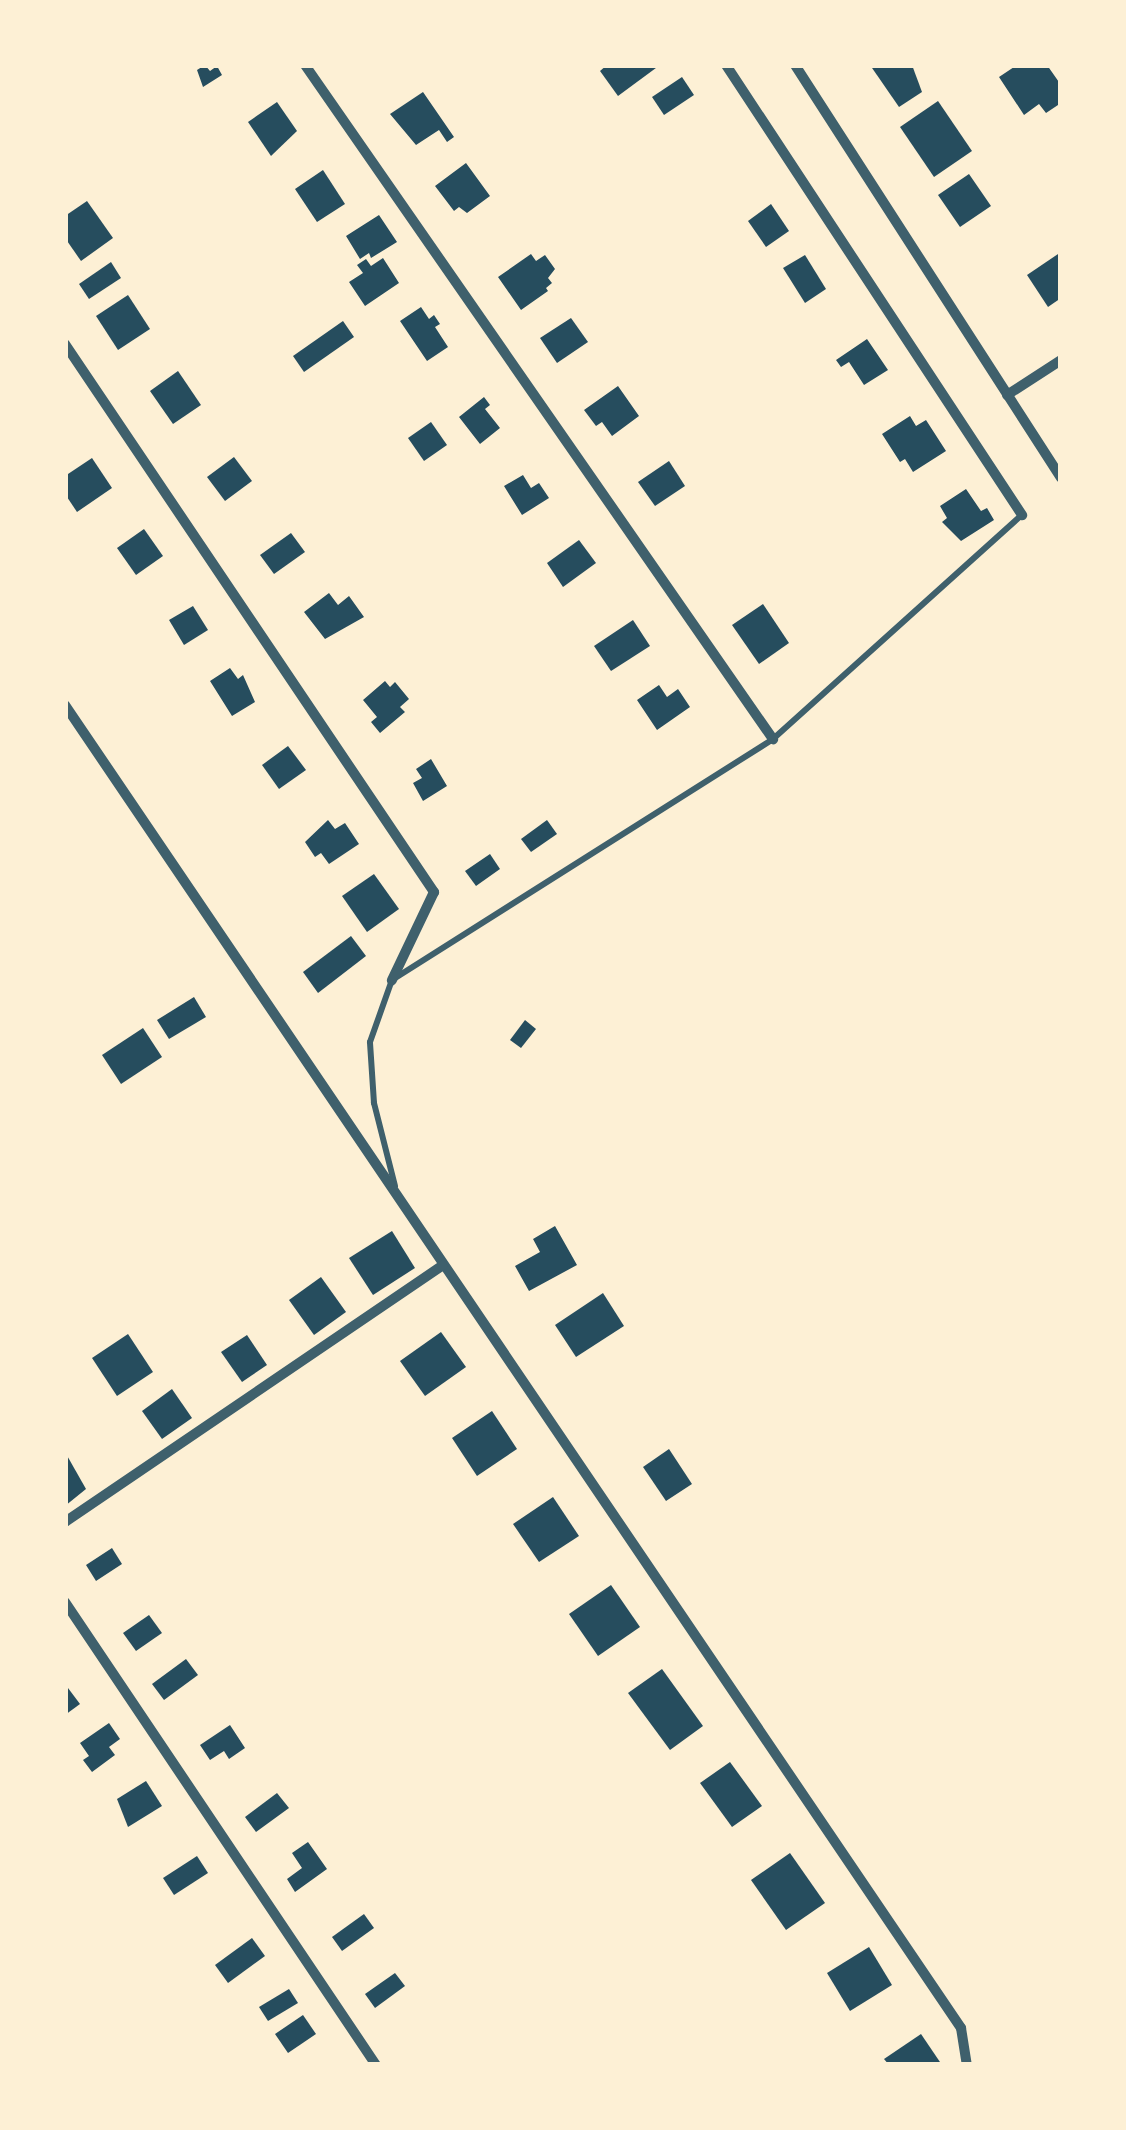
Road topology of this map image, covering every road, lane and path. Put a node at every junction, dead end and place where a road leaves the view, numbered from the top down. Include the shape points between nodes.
1 (305, 65) edge
2 (726, 65) edge
3 (795, 65) edge
4 (65, 344) edge
5 (1061, 360) edge
6 (1006, 395) junction
7 (1061, 478) edge
8 (1022, 514) joint
9 (65, 705) edge
10 (773, 740) junction
11 (392, 980) junction
12 (400, 1204) junction
13 (442, 1266) junction
14 (65, 1522) edge
15 (65, 1602) edge
16 (376, 2065) edge
17 (967, 2065) edge

1 - 10 street
2 - 8 street
3 - 6 street
4 - 11 street via 434,892
5 - 6 street
6 - 7 street
8 - 10 lane
9 - 12 street
10 - 11 lane
11 - 12 lane via 370,1042 374,1103
12 - 13 street
13 - 14 street
13 - 17 street via 961,2028
15 - 16 street

